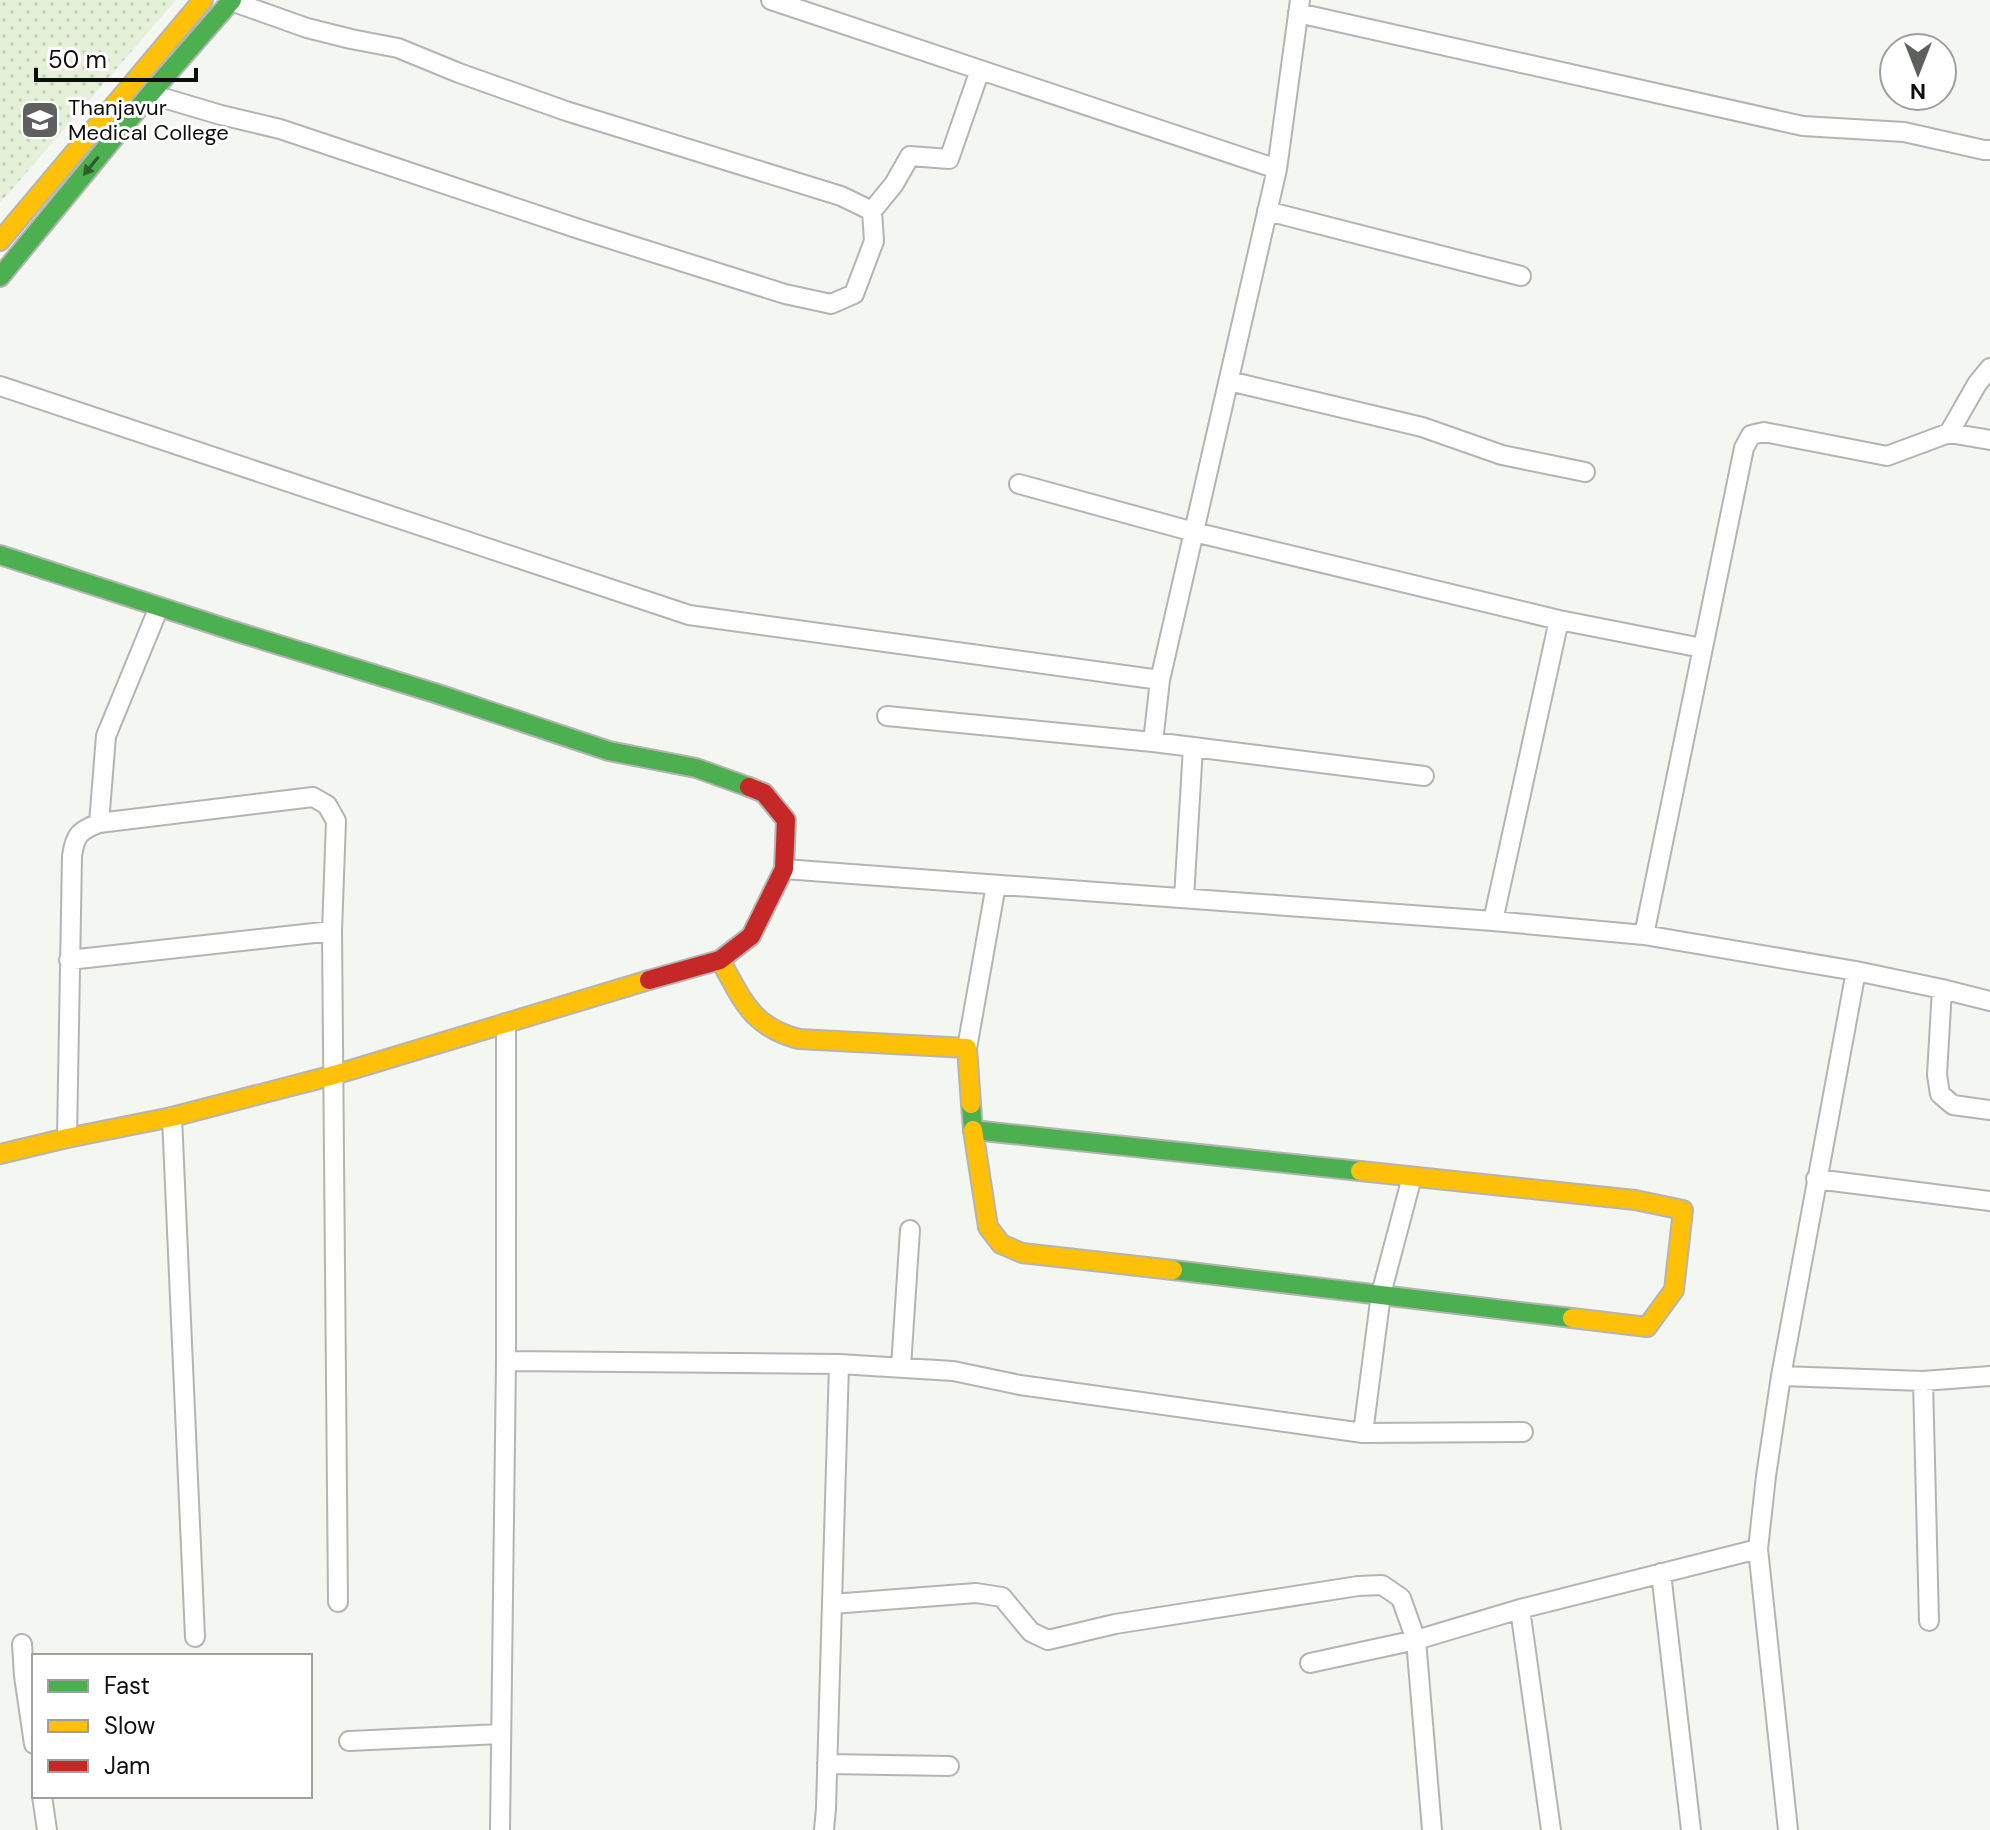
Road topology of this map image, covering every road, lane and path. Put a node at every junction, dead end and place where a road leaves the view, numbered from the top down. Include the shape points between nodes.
1 (203, 0) edge
2 (231, 0) edge
3 (771, 0) edge
4 (1299, 6) edge
5 (980, 70) junction
6 (150, 94) junction
7 (1990, 150) edge
8 (1277, 169) junction
9 (872, 211) junction
10 (1267, 211) junction
11 (0, 241) edge
12 (1521, 276) dead end
13 (0, 277) edge
14 (1990, 368) edge
15 (1229, 381) junction
16 (0, 386) edge
17 (1949, 433) junction
18 (1990, 440) edge
19 (1585, 472) dead end
20 (1019, 484) dead end
21 (1194, 532) junction
22 (0, 555) edge
23 (159, 607) junction
24 (1559, 620) junction
25 (1702, 648) junction
26 (1160, 680) junction
27 (887, 716) dead end
28 (1153, 742) junction
29 (1193, 747) junction
30 (1424, 776) dead end
31 (99, 823) junction
32 (784, 869) junction
33 (996, 885) junction
34 (1184, 898) junction
35 (1493, 921) junction
36 (332, 931) junction
37 (1644, 935) junction
38 (69, 960) junction
39 (720, 960) junction
40 (1856, 971) junction
41 (1942, 989) junction
42 (1990, 1001) edge
43 (506, 1023) junction
44 (967, 1048) junction
45 (334, 1075) junction
46 (1990, 1110) edge
47 (172, 1117) junction
48 (973, 1130) junction
49 (67, 1138) junction
50 (0, 1154) edge
51 (1412, 1177) junction
52 (1816, 1179) junction
53 (1990, 1201) edge
54 (910, 1230) dead end
55 (1381, 1294) junction
56 (506, 1361) junction
57 (839, 1364) junction
58 (901, 1367) junction
59 (1781, 1376) junction
60 (1990, 1376) edge
61 (1923, 1381) junction
62 (1523, 1432) dead end
63 (1363, 1433) junction
64 (1758, 1549) junction
65 (1661, 1573) junction
66 (338, 1602) dead end
67 (832, 1604) junction
68 (1520, 1609) junction
69 (1929, 1621) dead end
70 (195, 1637) dead end
71 (1416, 1640) junction
72 (22, 1644) dead end
73 (1310, 1663) dead end
74 (32, 1730) edge
75 (501, 1734) junction
76 (349, 1741) dead end
77 (827, 1764) junction
78 (949, 1766) dead end
79 (42, 1798) edge
80 (47, 1830) edge
81 (500, 1830) edge
82 (824, 1830) edge
83 (1432, 1830) edge
84 (1551, 1830) edge
85 (1691, 1830) edge
86 (1788, 1830) edge

1 - 11 street
2 - 6 street
2 - 9 street via 307,28 398,48 566,111 841,196
3 - 5 street
4 - 7 street via 1803,126 1904,132
4 - 8 street
5 - 8 street
5 - 9 street via 949,159 910,156
6 - 9 street via 280,129 594,234 831,304 854,294 874,241
6 -> 13 street
8 - 10 street
10 - 12 street
10 - 15 street
14 - 17 street
15 - 19 street via 1422,427 1502,455
15 - 21 street
16 - 26 street via 689,615
17 - 18 street
17 - 25 street via 1887,456 1764,432 1751,435
20 - 21 street
21 - 24 street
21 - 26 street
22 - 23 street
23 - 31 street via 106,736
23 - 32 street via 609,751 696,768 764,793 786,820
24 - 25 street
24 - 35 street
25 - 37 street
26 - 28 street
27 - 28 street
28 - 29 street
29 - 30 street
29 - 34 street
31 - 36 street via 313,797 327,805 336,821
31 - 38 street via 83,829 74,840
32 - 33 street
32 - 39 street via 751,936
33 - 34 street
33 - 44 street
34 - 35 street
35 - 37 street
36 - 38 street
36 - 45 street
37 - 40 street
38 - 49 street
39 - 43 street
39 - 44 street via 750,1012 777,1033 799,1039
40 - 41 street
40 - 52 street
41 - 42 street
41 - 46 street via 1940,1094 1953,1105
43 - 45 street
43 - 56 street
44 - 48 street
45 - 47 street
45 - 66 street
47 - 49 street
47 - 70 street
48 - 51 street
48 - 55 street via 988,1227 1001,1244 1022,1253
49 - 50 street
51 - 55 street
51 - 55 street via 1635,1200 1683,1210 1674,1290 1647,1327
52 - 53 street
52 - 59 street
54 - 58 street
55 - 63 street
56 - 57 street
56 - 75 street
57 - 58 street
57 - 67 street
58 - 63 street
59 - 61 street
59 - 64 street
60 - 61 street
61 - 69 street
62 - 63 street
64 - 65 street
64 - 86 street
65 - 68 street
65 - 85 street
67 - 71 street via 976,1593 1002,1597 1031,1632 1048,1640 1115,1624 1382,1585 1401,1598
67 - 77 street
68 - 71 street
68 - 84 street
71 - 73 street
71 - 83 street
72 - 74 street
75 - 76 street
75 - 81 street
77 - 78 street
77 - 82 street
79 - 80 street

